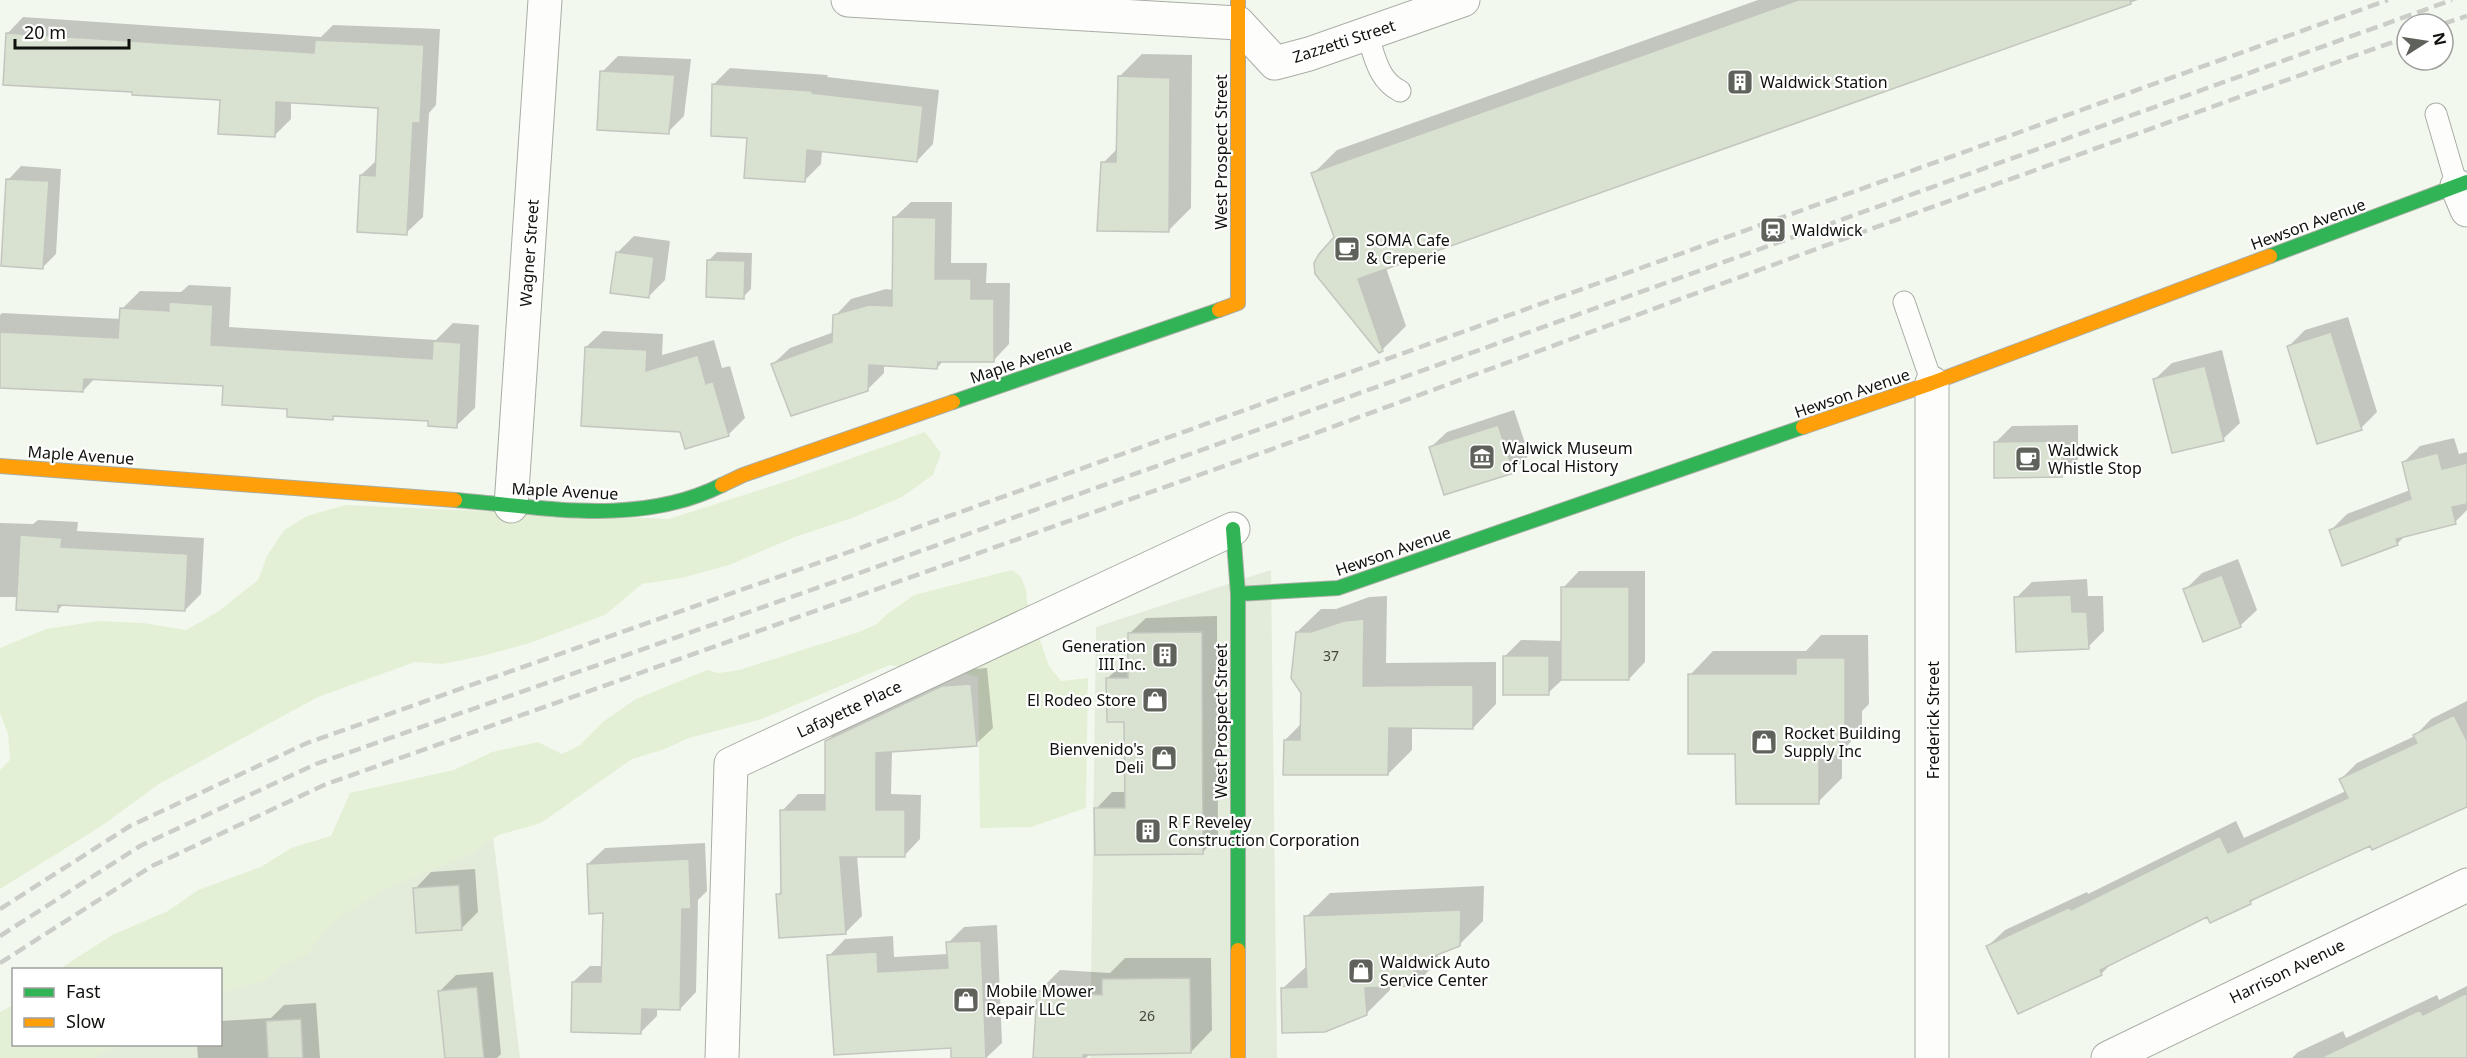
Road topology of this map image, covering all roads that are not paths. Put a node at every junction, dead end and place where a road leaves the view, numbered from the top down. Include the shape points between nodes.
1 (545, 0) edge
2 (848, 0) edge
3 (1463, 0) edge
4 (1238, 12) edge
5 (1367, 34) junction
6 (1400, 92) dead end
7 (2436, 114) dead end
8 (2464, 193) edge
9 (1904, 302) dead end
10 (1238, 303) joint
11 (1932, 382) junction
12 (0, 466) edge
13 (511, 506) junction
14 (1233, 529) joint
15 (1238, 594) junction
16 (2467, 885) edge
17 (722, 1058) edge
18 (1238, 1058) edge
19 (1932, 1058) edge
20 (2108, 1058) edge

1 - 13 street, Wagner Street
2 - 4 street
3 - 5 street, Zazzetti Street
4 - 5 street, Zazzetti Street via 1275,63
4 - 10 street, West Prospect Street
5 - 6 lane via 1381,75
7 - 8 lane
8 - 11 street, Hewson Avenue
9 - 11 lane
10 - 13 street, Maple Avenue via 743,475 705,494 662,507 616,512
11 - 15 street, Hewson Avenue via 1338,588
11 - 19 street, Frederick Street
12 - 13 street, Maple Avenue
14 - 15 street, West Prospect Street
14 - 17 street, Lafayette Place via 731,764
15 - 18 street, West Prospect Street
16 - 20 street, Harrison Avenue

